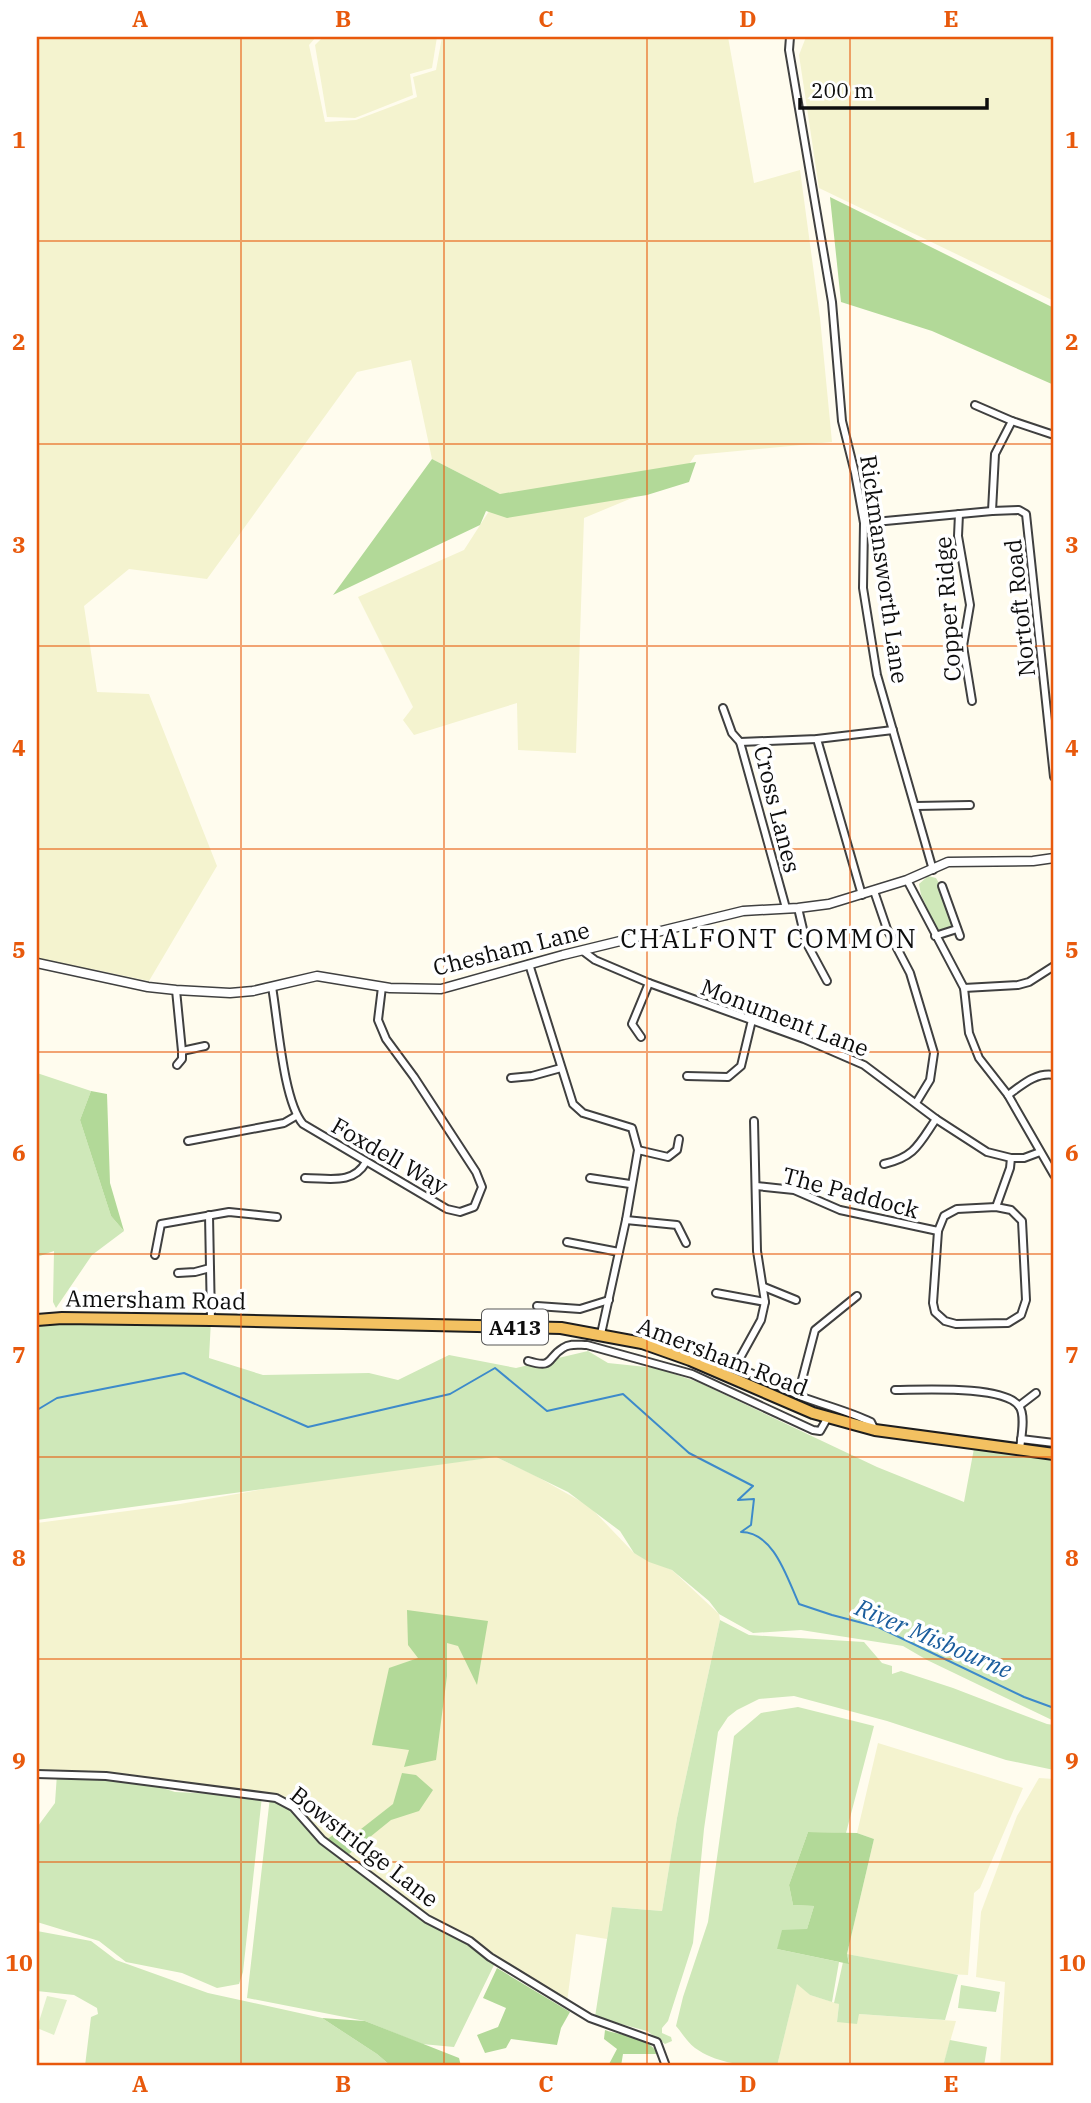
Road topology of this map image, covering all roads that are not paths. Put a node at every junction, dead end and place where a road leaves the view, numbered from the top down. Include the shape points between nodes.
1 (790, 37) edge
2 (975, 405) dead end
3 (1012, 421) junction
4 (1054, 435) edge
5 (992, 511) junction
6 (959, 514) junction
7 (864, 523) junction
8 (972, 701) dead end
9 (723, 708) dead end
10 (893, 730) junction
11 (817, 739) junction
12 (740, 742) junction
13 (1054, 778) edge
14 (970, 805) dead end
15 (916, 806) junction
16 (1054, 858) edge
17 (933, 870) junction
18 (907, 880) junction
19 (942, 886) dead end
20 (874, 891) junction
21 (862, 895) junction
22 (786, 908) junction
23 (798, 908) junction
24 (935, 936) junction
25 (583, 951) junction
26 (37, 963) edge
27 (529, 964) junction
28 (1054, 966) edge
29 (827, 981) dead end
30 (649, 984) junction
31 (382, 986) junction
32 (272, 987) junction
33 (964, 988) junction
34 (176, 990) junction
35 (752, 1020) junction
36 (641, 1037) dead end
37 (205, 1046) dead end
38 (182, 1051) junction
39 (177, 1065) dead end
40 (561, 1068) junction
41 (1054, 1075) edge
42 (687, 1076) dead end
43 (511, 1078) dead end
44 (1008, 1095) junction
45 (916, 1103) junction
46 (296, 1116) junction
47 (936, 1119) junction
48 (754, 1121) dead end
49 (679, 1139) dead end
50 (188, 1141) dead end
51 (638, 1150) junction
52 (1040, 1152) junction
53 (1054, 1156) edge
54 (1011, 1158) junction
55 (1045, 1161) junction
56 (366, 1162) junction
57 (884, 1164) dead end
58 (1054, 1175) edge
59 (305, 1178) dead end
60 (590, 1178) dead end
61 (630, 1184) junction
62 (756, 1186) junction
63 (996, 1207) junction
64 (209, 1215) junction
65 (277, 1217) dead end
66 (626, 1220) junction
67 (937, 1231) junction
68 (568, 1242) dead end
69 (686, 1243) dead end
70 (619, 1252) junction
71 (155, 1255) dead end
72 (210, 1268) junction
73 (177, 1273) dead end
74 (764, 1287) junction
75 (716, 1293) dead end
76 (857, 1296) dead end
77 (608, 1300) junction
78 (796, 1300) dead end
79 (765, 1302) junction
80 (537, 1306) dead end
81 (37, 1320) edge
82 (211, 1320) junction
83 (601, 1334) junction
84 (691, 1360) junction
85 (528, 1361) dead end
86 (735, 1367) junction
87 (895, 1390) dead end
88 (1036, 1393) dead end
89 (799, 1395) junction
90 (1019, 1406) junction
91 (828, 1417) junction
92 (875, 1430) junction
93 (1054, 1443) edge
94 (1020, 1444) junction
95 (1054, 1454) edge
96 (37, 1774) edge
97 (666, 2066) edge

1 - 7 street, Rickmansworth Lane via 832,302 842,421
2 - 3 street
3 - 4 street
3 - 5 street via 995,454
5 - 6 street, Nortoft Road
5 - 13 street, Nortoft Road via 1026,514
6 - 7 street, Nortoft Road
6 - 8 street, Copper Ridge via 958,536 970,605 963,646
7 - 10 street, Rickmansworth Lane via 863,588 877,675
9 - 12 street
10 - 11 street, Cross Lanes
10 - 15 street, Rickmansworth Lane
11 - 12 street, Cross Lanes
11 - 21 street
12 - 22 street, Cross Lanes
14 - 15 street
15 - 17 street, Rickmansworth Lane
16 - 17 street via 948,862
17 - 18 street
18 - 20 street, Chesham Lane
18 - 24 street
19 - 24 street via 959,933
20 - 21 street, Chesham Lane
20 - 45 street via 910,973 934,1053 930,1080
21 - 23 street, Chesham Lane
22 - 23 street, Chesham Lane
22 - 25 street, Chesham Lane via 743,911
23 - 29 street via 806,942
24 - 33 street
25 - 27 street, Chesham Lane
25 - 30 street, Monument Lane
26 - 34 street, Chesham Lane
27 - 31 street, Chesham Lane via 442,989
27 - 40 street
28 - 33 street via 1018,985
30 - 35 street, Monument Lane
30 - 36 street via 632,1024
31 - 32 street, Chesham Lane via 317,976
31 - 56 street, Foxdell Way via 378,1020 386,1039 449,1129 482,1187 474,1207 460,1212
32 - 34 street, Chesham Lane via 230,993
32 - 46 street
33 - 44 street via 970,1033 979,1058
34 - 38 street
35 - 42 street via 741,1066 728,1077
35 - 45 street, Monument Lane via 864,1065
37 - 38 street
38 - 39 street
40 - 43 street
40 - 51 street via 573,1104 583,1113 632,1128
41 - 44 street via 1045,1073
44 - 52 street
45 - 47 street, Monument Lane
46 - 50 street via 284,1123
46 - 56 street, Foxdell Way
47 - 54 street, Monument Lane via 970,1143
47 - 57 street via 905,1159
48 - 62 street, The Paddock
49 - 51 street via 677,1150 668,1157
51 - 61 street
52 - 54 street
52 - 55 street
53 - 55 street
54 - 63 street
55 - 58 street
56 - 59 street via 349,1178
60 - 61 street
61 - 66 street
62 - 67 street, The Paddock via 794,1190 840,1210
62 - 74 street, The Paddock via 757,1251
63 - 67 street via 957,1209 944,1216
63 - 67 street via 1011,1210 1022,1221 1026,1300 1021,1315 1008,1323 956,1324 934,1312
64 - 65 street via 229,1212
64 - 71 street via 161,1224
64 - 72 street
66 - 69 street via 677,1225
66 - 70 street
68 - 70 street
70 - 77 street
72 - 73 street
72 - 82 street
74 - 78 street
74 - 79 street, The Paddock
75 - 79 street
76 - 89 street via 815,1330
77 - 80 street via 580,1309
77 - 83 street
79 - 86 street, The Paddock via 761,1320
81 - 82 highway, Amersham Road / A413
82 - 83 highway, Amersham Road / A413 via 561,1328
83 - 84 highway, Amersham Road / A413
84 - 86 street via 701,1355
84 - 91 highway, Amersham Road / A413
85 - 91 street via 542,1365 564,1347 587,1345 692,1374 817,1432
86 - 89 street
87 - 90 street via 992,1394 1008,1397
88 - 90 street
89 - 92 street via 871,1422
90 - 94 street
91 - 92 highway, Amersham Road / A413
92 - 94 highway, Amersham Road / A413
93 - 94 street
94 - 95 highway, Amersham Road / A413
96 - 97 street, Bowstridge Lane via 106,1776 276,1798 293,1807 322,1840 427,1919 470,1941 590,2018 657,2042

